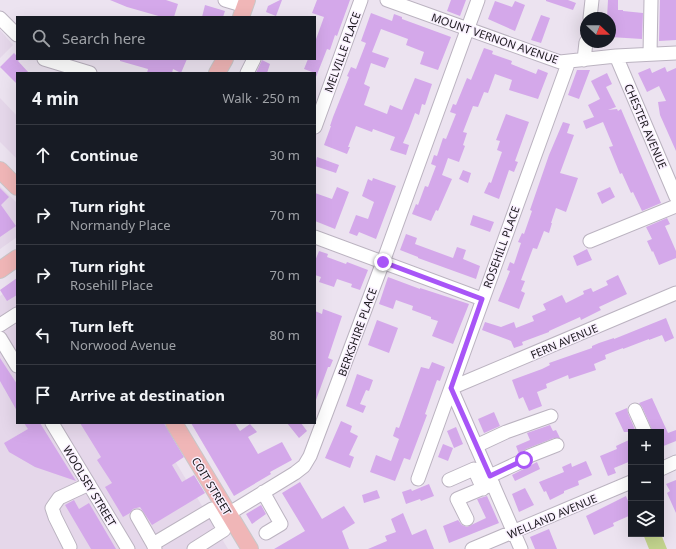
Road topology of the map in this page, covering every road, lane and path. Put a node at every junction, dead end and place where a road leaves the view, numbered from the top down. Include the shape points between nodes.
1 (224, 0) edge
2 (361, 0) edge
3 (387, 0) edge
4 (478, 0) edge
5 (592, 0) edge
6 (651, 0) edge
7 (244, 8) edge
8 (591, 12) edge
9 (0, 18) edge
10 (468, 29) junction
11 (16, 34) edge
12 (585, 48) edge
13 (676, 53) edge
14 (650, 54) junction
15 (616, 56) junction
16 (41, 60) edge
17 (46, 60) edge
18 (224, 60) edge
19 (254, 60) edge
20 (584, 60) junction
21 (569, 61) junction
22 (73, 71) edge
23 (53, 72) edge
24 (218, 72) edge
25 (248, 72) edge
26 (316, 124) edge
27 (0, 170) edge
28 (16, 186) edge
29 (676, 197) edge
30 (676, 206) edge
31 (316, 237) edge
32 (590, 241) dead end
33 (16, 259) edge
34 (383, 262) junction
35 (0, 270) edge
36 (676, 293) edge
37 (482, 299) junction
38 (16, 315) edge
39 (0, 325) edge
40 (0, 338) edge
41 (16, 364) edge
42 (451, 388) junction
43 (635, 410) dead end
44 (551, 416) dead end
45 (53, 424) edge
46 (175, 424) edge
47 (644, 429) edge
48 (557, 445) dead end
49 (476, 446) junction
50 (676, 462) edge
51 (664, 467) edge
52 (418, 479) dead end
53 (449, 480) dead end
54 (488, 483) junction
55 (628, 483) edge
56 (89, 484) junction
57 (263, 492) junction
58 (228, 514) junction
59 (136, 516) dead end
60 (467, 519) dead end
61 (514, 532) junction
62 (266, 533) dead end
63 (70, 547) dead end
64 (154, 547) edge
65 (128, 549) edge
66 (194, 549) edge
67 (250, 549) edge
68 (472, 549) edge
69 (521, 549) edge

1 - 7 street
2 - 26 street, MELVILLE PLACE
3 - 10 street, MOUNT VERNON AVENUE
4 - 10 street, BERKSHIRE PLACE
5 - 8 street
6 - 14 street
9 - 11 street
10 - 21 street, MOUNT VERNON AVENUE via 554,60
10 - 34 street, BERKSHIRE PLACE
12 - 20 street
13 - 14 street, MOUNT VERNON AVENUE
14 - 15 street, MOUNT VERNON AVENUE
15 - 20 street, MOUNT VERNON AVENUE
15 - 29 street, CHESTER AVENUE
16 - 23 street
17 - 22 street
18 - 24 main road
19 - 25 street
20 - 21 street, MOUNT VERNON AVENUE
21 - 37 street, ROSEHILL PLACE
27 - 28 main road
30 - 32 street
31 - 34 street
33 - 35 main road
34 - 37 street
34 - 57 street, BERKSHIRE PLACE via 310,456 304,466 295,473
36 - 42 street, FERN AVENUE
37 - 42 street, ROSEHILL PLACE
38 - 39 street
40 - 41 street
42 - 49 street
42 - 52 street, ROSEHILL PLACE
43 - 47 street
44 - 49 street
45 - 56 street, WOOLSEY STREET
46 - 58 main road, COIT STREET
48 - 54 street via 529,456
49 - 54 street
50 - 51 street
53 - 54 street via 474,468
54 - 60 street via 457,500
54 - 61 street
55 - 61 street, WELLAND AVENUE
56 - 63 street via 60,498 52,508
56 - 65 street, WOOLSEY STREET
57 - 58 street, BERKSHIRE PLACE
57 - 62 street via 282,524
58 - 67 main road, COIT STREET
59 - 64 street
61 - 68 street, WELLAND AVENUE
61 - 69 street
64 - 66 street via 212,509 224,530

